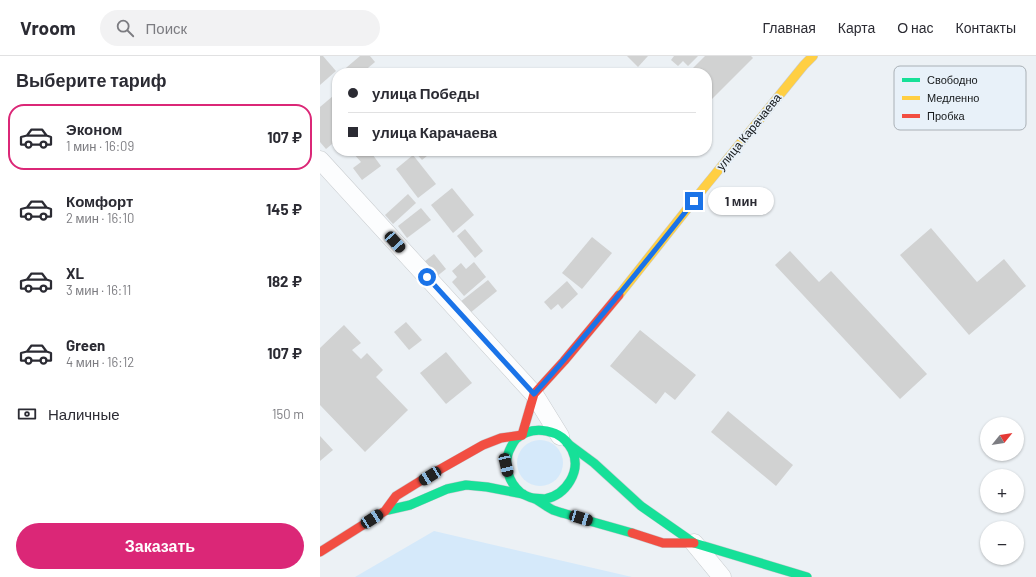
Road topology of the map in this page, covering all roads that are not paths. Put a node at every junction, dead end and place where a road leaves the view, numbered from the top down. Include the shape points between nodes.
1 (813, 56) edge
2 (320, 160) edge
3 (534, 394) junction
4 (522, 435) junction
5 (563, 440) junction
6 (523, 494) junction
7 (533, 498) junction
8 (384, 511) junction
9 (694, 542) junction
10 (320, 552) edge
11 (722, 577) edge
12 (807, 577) edge

1 - 3 street, улица Карачаева via 629,283
2 - 3 street
3 - 4 street
3 - 5 street
4 - 5 street via 539,430 552,432
4 - 6 street via 515,440 508,452 506,465 509,478
4 - 8 street via 501,438 483,445 396,496
5 - 7 street via 572,450 575,460 570,482 554,496 544,499
5 - 9 street via 594,463 641,506
6 - 7 street
6 - 8 street via 466,485 448,489 410,505
7 - 9 street via 554,510 663,543
8 - 10 street
9 - 11 street
9 - 12 street

